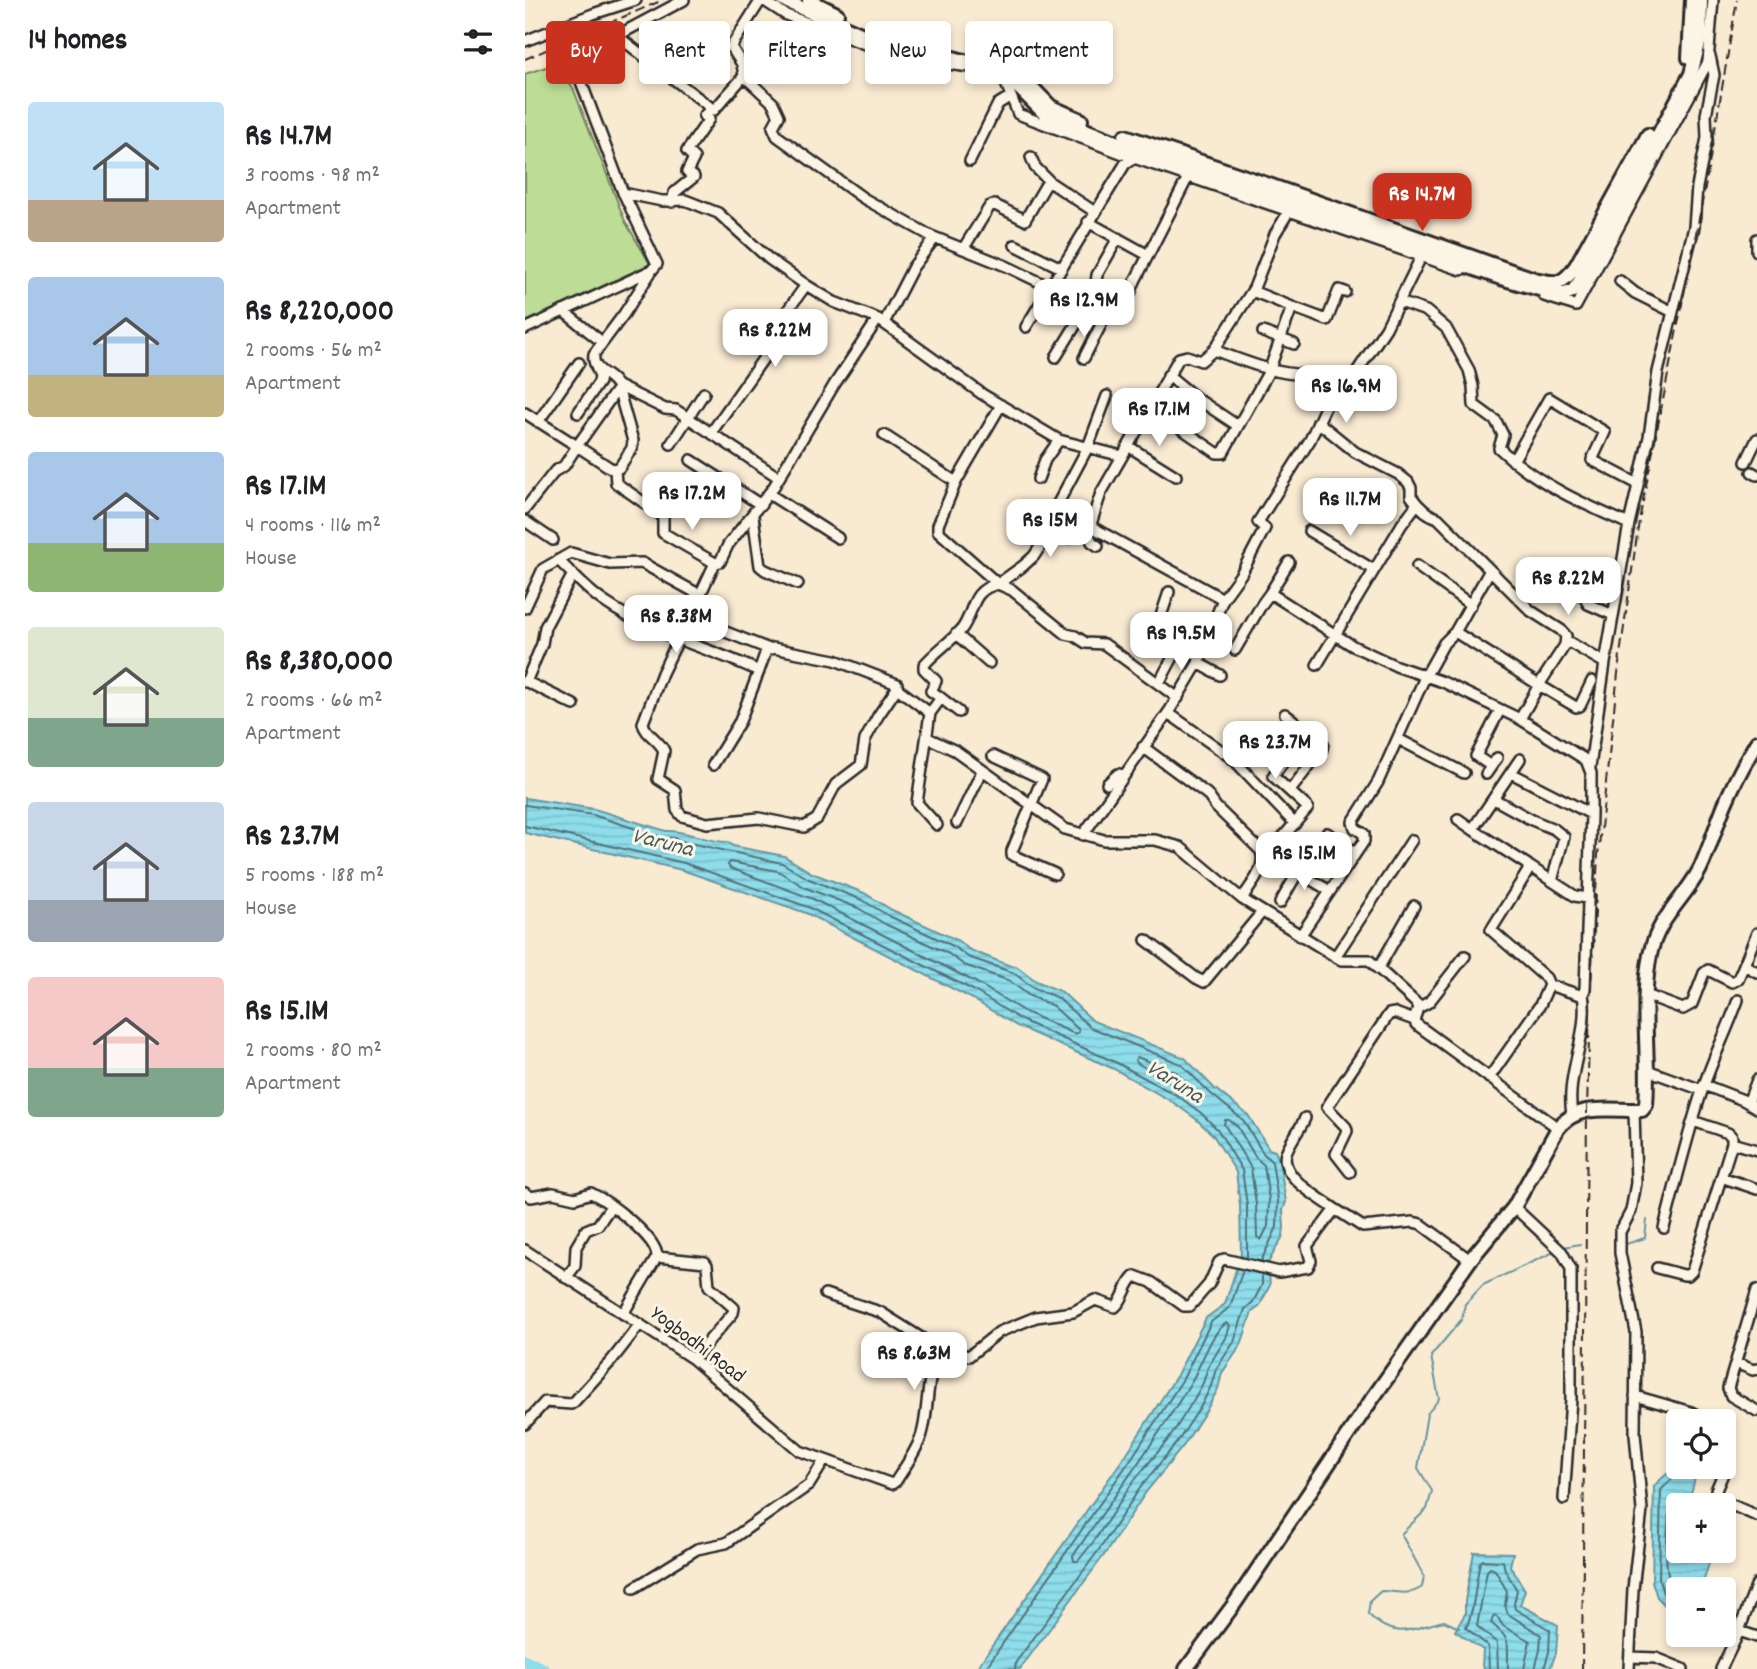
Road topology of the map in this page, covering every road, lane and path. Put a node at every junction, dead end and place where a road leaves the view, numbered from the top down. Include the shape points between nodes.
1 (636, 0) edge
2 (684, 0) edge
3 (762, 0) edge
4 (783, 0) edge
5 (809, 0) edge
6 (1692, 0) edge
7 (1701, 0) edge
8 (1713, 0) edge
9 (1697, 15) junction
10 (748, 21) edge
11 (744, 27) edge
12 (625, 30) edge
13 (525, 41) edge
14 (625, 42) edge
15 (965, 55) edge
16 (1710, 56) junction
17 (965, 61) edge
18 (744, 76) joint
19 (583, 84) edge
20 (753, 84) edge
21 (1022, 84) edge
22 (1011, 96) junction
23 (711, 109) junction
24 (1031, 157) dead end
25 (1134, 158) junction
26 (971, 161) dead end
27 (1188, 177) junction
28 (1049, 181) junction
29 (623, 193) junction
30 (672, 202) junction
31 (1289, 211) junction
32 (1095, 212) junction
33 (1088, 222) junction
34 (935, 238) junction
35 (1118, 238) junction
36 (1757, 239) edge
37 (1015, 245) dead end
38 (963, 249) junction
39 (1757, 251) edge
40 (1148, 255) junction
41 (1421, 257) junction
42 (1061, 268) junction
43 (652, 270) junction
44 (1620, 281) dead end
45 (806, 285) junction
46 (1050, 287) junction
47 (1252, 291) junction
48 (1345, 292) dead end
49 (1400, 302) junction
50 (1088, 305) junction
51 (1292, 307) junction
52 (563, 311) junction
53 (1673, 312) junction
54 (1107, 313) junction
55 (881, 321) junction
56 (1026, 327) dead end
57 (525, 329) edge
58 (1263, 332) dead end
59 (1282, 339) junction
60 (602, 342) junction
61 (1294, 344) dead end
62 (1214, 350) junction
63 (1056, 357) dead end
64 (1084, 358) dead end
65 (579, 363) dead end
66 (596, 367) junction
67 (1269, 371) junction
68 (1168, 375) junction
69 (1340, 375) junction
70 (618, 387) junction
71 (704, 393) dead end
72 (1107, 396) dead end
73 (1001, 405) junction
74 (525, 413) edge
75 (578, 413) dead end
76 (688, 418) junction
77 (538, 422) junction
78 (1318, 422) junction
79 (1238, 426) junction
80 (1179, 427) dead end
81 (711, 433) junction
82 (884, 435) dead end
83 (1757, 439) edge
84 (1059, 440) junction
85 (671, 444) dead end
86 (577, 446) junction
87 (1128, 446) junction
88 (1088, 447) junction
89 (1122, 456) junction
90 (691, 460) dead end
91 (1513, 461) junction
92 (1746, 462) dead end
93 (615, 470) junction
94 (1176, 476) dead end
95 (778, 477) junction
96 (1038, 479) dead end
97 (956, 482) junction
98 (1638, 484) junction
99 (769, 494) junction
100 (761, 505) junction
101 (1417, 505) junction
102 (1056, 507) dead end
103 (525, 509) edge
104 (753, 516) junction
105 (525, 521) edge
106 (1629, 524) junction
107 (1090, 526) junction
108 (1309, 531) dead end
109 (838, 538) dead end
110 (553, 540) dead end
111 (1098, 546) dead end
112 (558, 560) junction
113 (715, 562) junction
114 (1289, 562) dead end
115 (1417, 566) dead end
116 (1374, 570) junction
117 (1490, 570) junction
118 (573, 574) junction
119 (798, 584) dead end
120 (998, 584) junction
121 (1169, 592) dead end
122 (1270, 593) junction
123 (700, 595) junction
124 (1223, 599) junction
125 (1586, 600) dead end
126 (1471, 605) junction
127 (525, 608) edge
128 (1613, 615) junction
129 (713, 628) dead end
130 (1455, 632) junction
131 (956, 634) junction
132 (1335, 634) junction
133 (678, 639) junction
134 (1567, 641) junction
135 (1178, 648) junction
136 (769, 649) junction
137 (1235, 650) dead end
138 (1199, 660) junction
139 (989, 663) dead end
140 (1605, 663) junction
141 (1317, 665) dead end
142 (759, 671) junction
143 (1220, 675) dead end
144 (1425, 677) junction
145 (1592, 681) dead end
146 (525, 682) edge
147 (1159, 683) junction
148 (1539, 685) junction
149 (897, 688) junction
150 (941, 698) junction
151 (1178, 698) junction
152 (574, 705) dead end
153 (1170, 710) junction
154 (1500, 710) junction
155 (959, 712) dead end
156 (930, 713) junction
157 (1285, 714) dead end
158 (1520, 719) junction
159 (1305, 731) junction
160 (928, 738) junction
161 (1398, 739) junction
162 (1757, 744) edge
163 (1143, 747) junction
164 (993, 756) dead end
165 (1497, 758) dead end
166 (1520, 759) dead end
167 (713, 765) dead end
168 (1590, 767) junction
169 (982, 771) junction
170 (1464, 773) dead end
171 (1511, 773) junction
172 (1124, 775) junction
173 (1107, 784) dead end
174 (1290, 791) junction
175 (1494, 799) junction
176 (1030, 805) junction
177 (1591, 814) junction
178 (1458, 819) dead end
179 (957, 823) dead end
180 (1295, 824) junction
181 (937, 825) dead end
182 (1475, 831) junction
183 (1083, 835) junction
184 (1412, 840) dead end
185 (1356, 853) junction
186 (1264, 859) junction
187 (1309, 859) dead end
188 (1529, 866) junction
189 (1055, 874) dead end
190 (1552, 881) junction
191 (1330, 891) junction
192 (1587, 898) junction
193 (1242, 899) junction
194 (1280, 903) dead end
195 (1414, 906) dead end
196 (1262, 912) junction
197 (1757, 933) edge
198 (1300, 936) junction
199 (1146, 940) dead end
200 (1465, 956) dead end
201 (1335, 957) junction
202 (1744, 965) junction
203 (1378, 969) junction
204 (1757, 972) edge
205 (1549, 985) junction
206 (1583, 994) junction
207 (1646, 996) junction
208 (1738, 1000) dead end
209 (1418, 1007) junction
210 (1414, 1020) junction
211 (1647, 1070) junction
212 (1489, 1078) junction
213 (1757, 1080) edge
214 (1703, 1087) junction
215 (1753, 1106) edge
216 (1634, 1110) junction
217 (1572, 1114) junction
218 (1305, 1118) dead end
219 (1693, 1121) junction
220 (1558, 1128) junction
221 (1732, 1143) junction
222 (1757, 1150) edge
223 (1350, 1172) dead end
224 (1721, 1177) junction
225 (1757, 1189) edge
226 (525, 1193) edge
227 (611, 1206) junction
228 (1514, 1207) junction
229 (1335, 1209) junction
230 (1664, 1228) dead end
231 (525, 1250) edge
232 (657, 1257) junction
233 (1470, 1260) junction
234 (1657, 1268) dead end
235 (566, 1278) junction
236 (1757, 1290) edge
237 (825, 1294) dead end
238 (623, 1314) junction
239 (640, 1324) junction
240 (873, 1340) dead end
241 (942, 1352) junction
242 (693, 1359) junction
243 (1735, 1363) junction
244 (933, 1369) junction
245 (1757, 1369) edge
246 (1635, 1396) junction
247 (1680, 1409) edge
248 (1757, 1411) edge
249 (525, 1424) edge
250 (824, 1461) junction
251 (1720, 1479) edge
252 (1564, 1499) dead end
253 (1757, 1516) edge
254 (1757, 1584) edge
255 (634, 1588) dead end
256 (1754, 1601) edge
257 (1739, 1631) junction
258 (1757, 1637) edge
259 (1630, 1657) junction
260 (1187, 1669) edge
261 (1629, 1669) edge
262 (1683, 1669) edge
263 (1721, 1669) edge

1 - 13 street
2 - 12 street
3 - 10 street
3 - 22 street via 786,15 900,57 995,72 1006,80
4 - 17 street via 895,49
5 - 15 street via 887,37
6 - 9 street
7 - 9 street
8 - 16 street
9 - 21 street via 1698,52 1691,74 1580,281 1565,294 1501,278 1144,153 1045,114
11 - 18 street via 731,47
14 - 23 street
16 - 41 street via 1576,306
16 - 53 street via 1714,69 1706,145 1694,227
18 - 23 street
19 - 29 street
20 - 34 street via 773,103 779,116 773,127 776,136 863,198
22 - 25 street via 1021,115
22 - 26 street via 998,104
23 - 30 street via 687,151 694,158 687,172 694,177 674,193
24 - 28 street
25 - 27 street
25 - 32 street via 1125,164
27 - 31 street
27 - 40 street
28 - 32 street
28 - 38 street via 1025,220 990,206
29 - 30 street
29 - 43 street via 657,264
30 - 45 street via 685,200 718,213
31 - 41 street
31 - 47 street
32 - 33 street
33 - 35 street
33 - 42 street
34 - 38 street
34 - 55 street
35 - 40 street
35 - 50 street via 1097,275
36 - 39 street
37 - 42 street
38 - 46 street
40 - 54 street via 1122,314
41 - 49 street
42 - 46 street
43 - 52 street
43 - 60 street
44 - 53 street
45 - 55 street
45 - 81 street via 780,321 777,339
46 - 50 street
46 - 56 street
47 - 51 street
47 - 62 street
48 - 51 street via 1339,290 1327,320
49 - 69 street via 1358,371 1350,377
49 - 91 street via 1426,311 1446,328 1471,377 1474,405 1496,421 1503,435 1499,448
50 - 54 street
50 - 63 street
51 - 59 street
52 - 57 street
52 - 60 street
53 - 98 street
54 - 64 street
55 - 73 street
55 - 95 street via 834,385
58 - 59 street
59 - 61 street
59 - 67 street
60 - 66 street via 593,358
62 - 67 street
62 - 68 street via 1201,361 1179,358
65 - 77 street
66 - 70 street
66 - 75 street via 599,382
67 - 69 street via 1311,377
67 - 79 street
68 - 79 street
68 - 87 street
69 - 78 street
70 - 76 street
70 - 86 street
70 - 93 street via 633,441
71 - 76 street
72 - 88 street
73 - 84 street
73 - 97 street
74 - 77 street
76 - 81 street
76 - 85 street
77 - 86 street
78 - 101 street via 1355,452 1408,482
78 - 124 street via 1258,522 1265,528
79 - 80 street via 1221,454
81 - 95 street
82 - 97 street
83 - 92 street
84 - 88 street
84 - 96 street
86 - 93 street
86 - 103 street
87 - 89 street
87 - 94 street
88 - 89 street
88 - 102 street
89 - 107 street via 1101,493
90 - 100 street
91 - 98 street via 1549,398 1605,432 1592,460
91 - 106 street via 1576,500
93 - 113 street via 616,482 663,516 663,533
95 - 99 street
97 - 120 street via 938,531
98 - 106 street
99 - 100 street
99 - 109 street
100 - 104 street
101 - 116 street
101 - 117 street via 1438,518
104 - 113 street via 729,543 720,562
104 - 119 street via 760,566
105 - 110 street
106 - 128 street
107 - 111 street via 1089,537
107 - 120 street via 1069,538 1049,535 1023,566
107 - 124 street
108 - 116 street
112 - 118 street
112 - 123 street via 571,553 610,564 642,563
112 - 127 street via 543,569
113 - 123 street
114 - 122 street
115 - 126 street
116 - 132 street
117 - 126 street
117 - 134 street via 1531,611 1561,630
118 - 133 street via 604,603
118 - 146 street via 545,627 543,644
120 - 131 street via 978,595
120 - 147 street via 1013,590 1066,634 1086,643 1104,644
121 - 135 street via 1154,637
122 - 132 street
122 - 137 street
123 - 133 street
124 - 138 street
125 - 128 street
126 - 130 street
128 - 140 street
129 - 136 street
130 - 144 street
130 - 148 street
131 - 139 street
131 - 150 street via 923,666 935,679 931,691
132 - 141 street
132 - 144 street
133 - 142 street
133 - 149 street via 643,726 664,751 658,779 675,790 679,814 707,822 755,818 800,827 813,822 836,784 861,765 865,740
134 - 140 street
134 - 148 street
135 - 138 street
135 - 147 street
136 - 142 street
136 - 149 street via 835,660 894,682
138 - 143 street
138 - 151 street
140 - 168 street
142 - 167 street via 738,725
144 - 154 street
144 - 161 street
145 - 148 street via 1576,707
146 - 152 street
147 - 151 street
148 - 158 street
149 - 156 street
150 - 155 street
150 - 156 street
151 - 153 street
153 - 163 street
153 - 180 street via 1233,759
154 - 158 street
154 - 165 street via 1476,756 1489,770
156 - 160 street
157 - 159 street
158 - 168 street via 1582,757
159 - 174 street via 1274,773 1273,779
159 - 174 street via 1322,747
160 - 169 street via 956,751
160 - 181 street via 917,803
161 - 170 street
161 - 185 street via 1353,822 1366,837
162 - 207 street via 1725,803 1701,866 1660,927 1650,952
163 - 172 street
163 - 186 street via 1207,794
164 - 176 street via 1041,778
166 - 171 street
168 - 177 street
169 - 176 street
169 - 179 street
171 - 175 street
171 - 177 street
172 - 173 street via 1118,774
172 - 183 street
174 - 180 street via 1307,806
175 - 182 street via 1474,825
175 - 190 street via 1564,837
176 - 183 street via 1065,829
176 - 189 street via 1012,855
177 - 192 street
178 - 182 street
180 - 186 street
182 - 188 street
183 - 193 street via 1104,840 1155,840 1180,847
184 - 201 street
185 - 187 street via 1327,833
185 - 191 street
186 - 193 street
188 - 190 street
188 - 205 street via 1491,930
190 - 192 street
191 - 194 street via 1298,872
191 - 198 street
192 - 206 street
193 - 196 street
195 - 203 street
196 - 198 street
196 - 199 street via 1204,982
197 - 202 street
198 - 201 street
200 - 209 street via 1429,1002
201 - 203 street via 1346,962 1364,958
202 - 204 street
202 - 207 street via 1736,982 1707,970 1683,1010
203 - 209 street
205 - 206 street
205 - 212 street
206 - 217 street via 1585,1018 1569,1097
207 - 211 street
208 - 214 street
209 - 210 street
210 - 212 street
210 - 223 street via 1389,1014 1327,1107 1346,1127 1336,1154
211 - 214 street
211 - 216 street via 1646,1105
212 - 220 street
213 - 215 street
214 - 215 street
214 - 219 street
216 - 217 street
216 - 246 street via 1636,1183 1631,1211 1620,1232 1619,1253 1636,1332
217 - 220 street
218 - 229 street via 1285,1156 1286,1168
219 - 221 street via 1728,1133
219 - 230 street
220 - 228 street
221 - 222 street
221 - 224 street
224 - 225 street
224 - 234 street via 1692,1270 1684,1275
226 - 227 street via 575,1198 587,1192
227 - 232 street via 654,1244
227 - 235 street via 598,1225 586,1230 576,1247 575,1266
228 - 233 street
228 - 252 street via 1559,1249 1571,1269 1569,1450
229 - 233 street via 1363,1227 1422,1224
229 - 241 street via 1307,1246 1311,1265 1283,1272 1224,1259 1190,1306 1135,1276 1115,1307 1095,1300 1073,1312 1036,1317 999,1332 969,1356
231 - 235 street, Yogbodhi Road
232 - 238 street
232 - 242 street via 705,1262 709,1286 734,1308
233 - 260 street
235 - 238 street, Yogbodhi Road
236 - 243 street
237 - 241 street via 880,1312
238 - 239 street, Yogbodhi Road
239 - 242 street, Yogbodhi Road
239 - 249 street via 574,1402 545,1402
240 - 244 street
241 - 244 street
242 - 250 street, Yogbodhi Road via 800,1451
243 - 245 street
243 - 248 street via 1728,1393
244 - 250 street, Yogbodhi Road via 921,1438 896,1481 887,1483
246 - 247 street
246 - 259 street via 1642,1510
250 - 255 street via 809,1485 726,1543 697,1549
251 - 253 street via 1718,1499
254 - 256 street
256 - 257 street
257 - 258 street
257 - 263 street
259 - 261 street
259 - 262 street via 1656,1658

